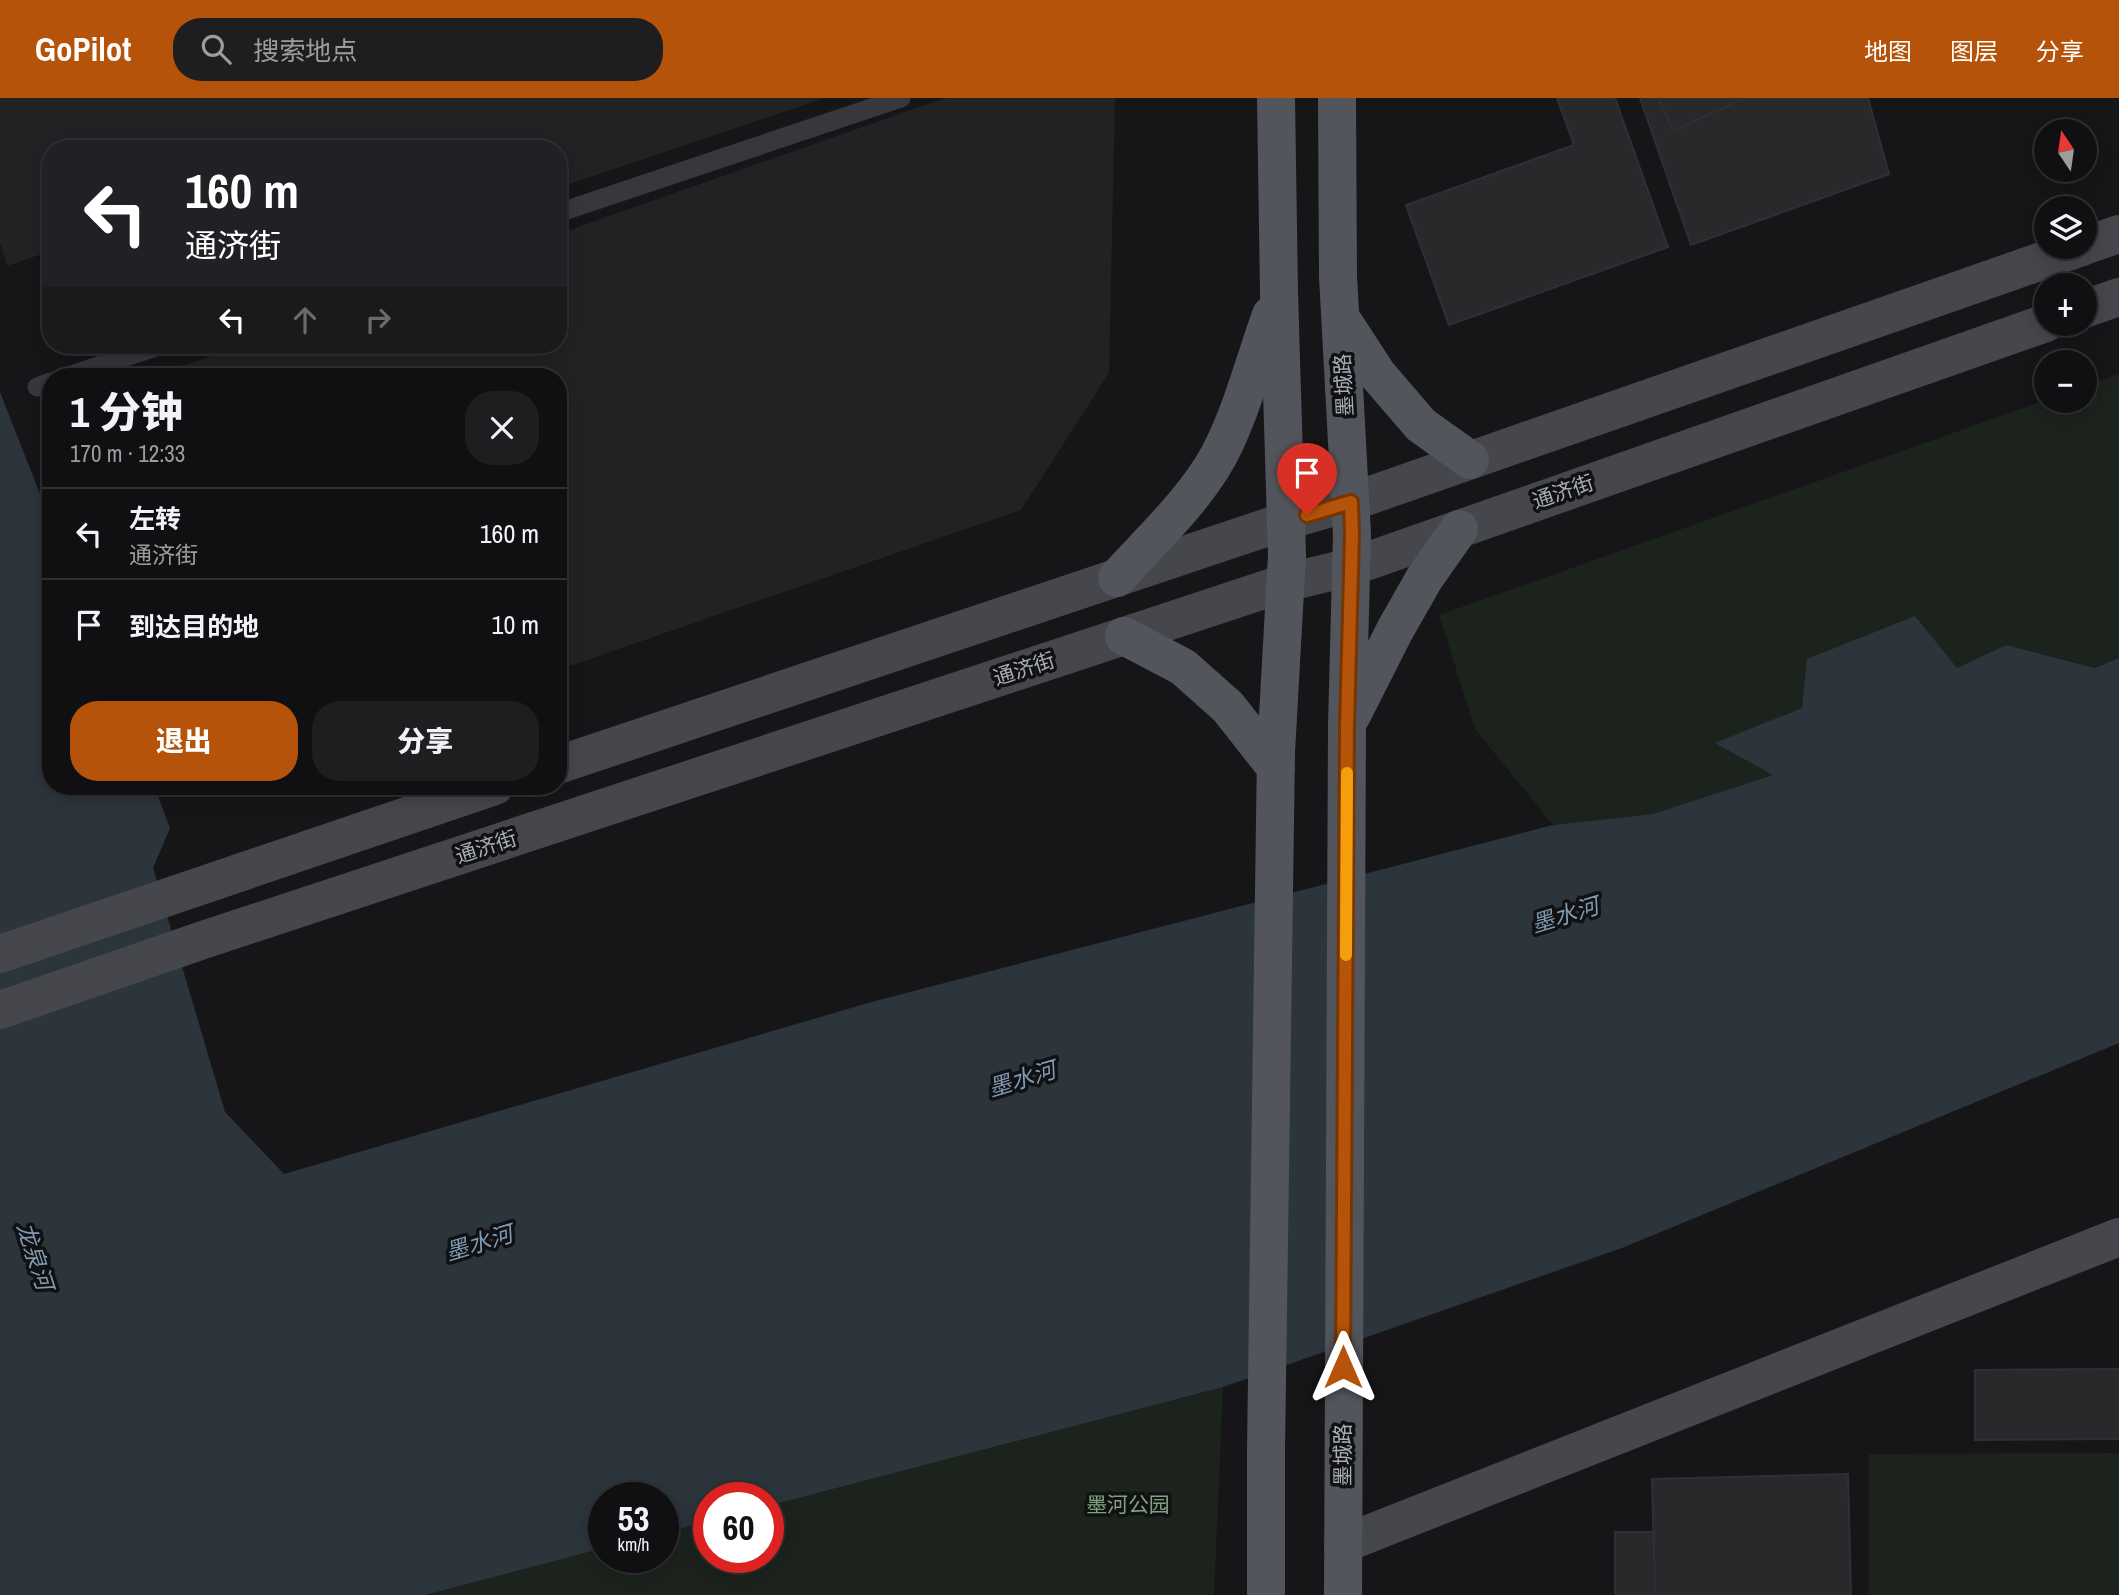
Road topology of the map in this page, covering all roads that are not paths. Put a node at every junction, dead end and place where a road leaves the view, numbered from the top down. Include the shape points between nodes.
1 (901, 98) edge
2 (1276, 98) edge
3 (1338, 98) edge
4 (567, 210) edge
5 (2119, 234) edge
6 (2097, 241) edge
7 (2046, 259) edge
8 (1279, 293) junction
9 (2119, 297) edge
10 (2097, 305) edge
11 (1340, 317) junction
12 (2034, 327) edge
13 (135, 354) edge
14 (92, 368) edge
15 (1470, 460) junction
16 (1351, 502) junction
17 (1286, 521) junction
18 (1459, 529) junction
19 (1351, 567) junction
20 (1117, 578) junction
21 (1285, 583) junction
22 (1124, 636) junction
23 (1347, 744) junction
24 (567, 762) edge
25 (1276, 768) junction
26 (468, 795) edge
27 (0, 954) edge
28 (0, 1010) edge
29 (2119, 1237) edge
30 (1343, 1544) junction
31 (1266, 1595) edge
32 (1343, 1595) edge

1 - 4 lane
2 - 8 main road
3 - 11 main road, 墨城路
5 - 6 street
7 - 15 street
8 - 17 main road
8 - 20 main road via 1219,456 1193,494
9 - 10 street
11 - 15 main road via 1378,375 1421,425
11 - 16 main road, 墨城路
12 - 18 street, 通济街
13 - 14 lane
15 - 16 street
16 - 17 street
16 - 19 main road, 墨城路
17 - 20 street
17 - 21 main road
18 - 19 street, 通济街
18 - 23 main road via 1395,630
19 - 21 street, 通济街
19 - 23 main road, 墨城路
20 - 24 street
21 - 22 street, 通济街
21 - 25 main road
22 - 25 main road via 1183,667 1228,707
22 - 28 street, 通济街
23 - 30 main road, 墨城路
25 - 31 main road
26 - 27 street
29 - 30 street
30 - 32 main road, 墨城路

